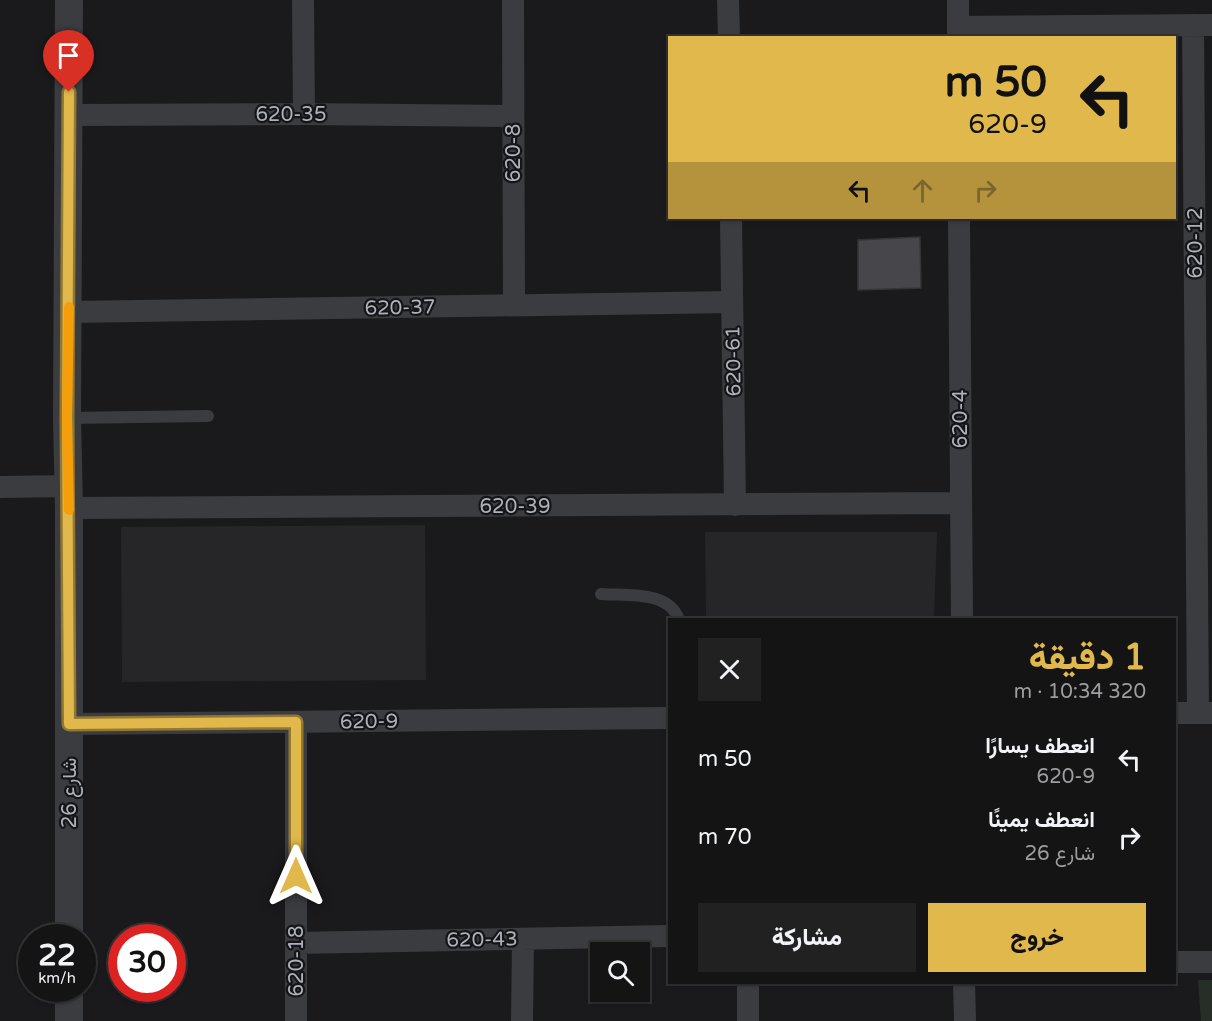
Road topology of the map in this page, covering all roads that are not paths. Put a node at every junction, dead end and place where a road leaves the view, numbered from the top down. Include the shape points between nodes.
1 (69, 0) edge
2 (303, 0) edge
3 (513, 0) edge
4 (728, 0) edge
5 (958, 0) edge
6 (1203, 25) edge
7 (958, 32) edge
8 (729, 36) edge
9 (304, 114) junction
10 (69, 116) junction
11 (513, 116) junction
12 (731, 219) edge
13 (959, 219) edge
14 (732, 302) junction
15 (514, 305) junction
16 (69, 312) junction
17 (208, 416) dead end
18 (67, 418) junction
19 (0, 487) edge
20 (69, 497) junction
21 (961, 503) junction
22 (735, 505) junction
23 (600, 594) dead end
24 (678, 618) edge
25 (962, 618) edge
26 (1176, 713) edge
27 (1205, 713) edge
28 (668, 718) edge
29 (296, 722) junction
30 (69, 724) junction
31 (69, 924) edge
32 (668, 936) edge
33 (523, 939) junction
34 (296, 943) junction
35 (1176, 962) edge
36 (1212, 962) edge
37 (748, 984) edge
38 (964, 984) edge
39 (69, 1002) edge
40 (69, 1021) edge
41 (296, 1021) edge
42 (522, 1021) edge
43 (748, 1021) edge
44 (965, 1021) edge

1 - 10 street, شارع 26
2 - 9 street
3 - 11 street, 620-8
4 - 8 street
5 - 7 street
6 - 7 street
6 - 27 street, 620-12
9 - 10 street, 620-35
9 - 11 street, 620-35
10 - 16 street, شارع 26
11 - 15 street, 620-8
12 - 14 street, 620-61
13 - 21 street, 620-4
14 - 15 street, 620-37
14 - 22 street, 620-61
15 - 16 street, 620-37
16 - 18 street, شارع 26
17 - 18 lane
18 - 20 street, شارع 26
19 - 20 street, 620-39
20 - 22 street, 620-39
20 - 30 street, شارع 26
21 - 22 street, 620-39
21 - 25 street, 620-4
23 - 24 lane via 658,599 671,605
26 - 27 street
28 - 29 street, 620-9
29 - 30 street, 620-9
29 - 34 street, 620-18
30 - 31 street, شارع 26
32 - 33 street, 620-43
33 - 34 street, 620-43
33 - 42 street
34 - 41 street, 620-18
35 - 36 street
37 - 43 street
38 - 44 street
39 - 40 street

